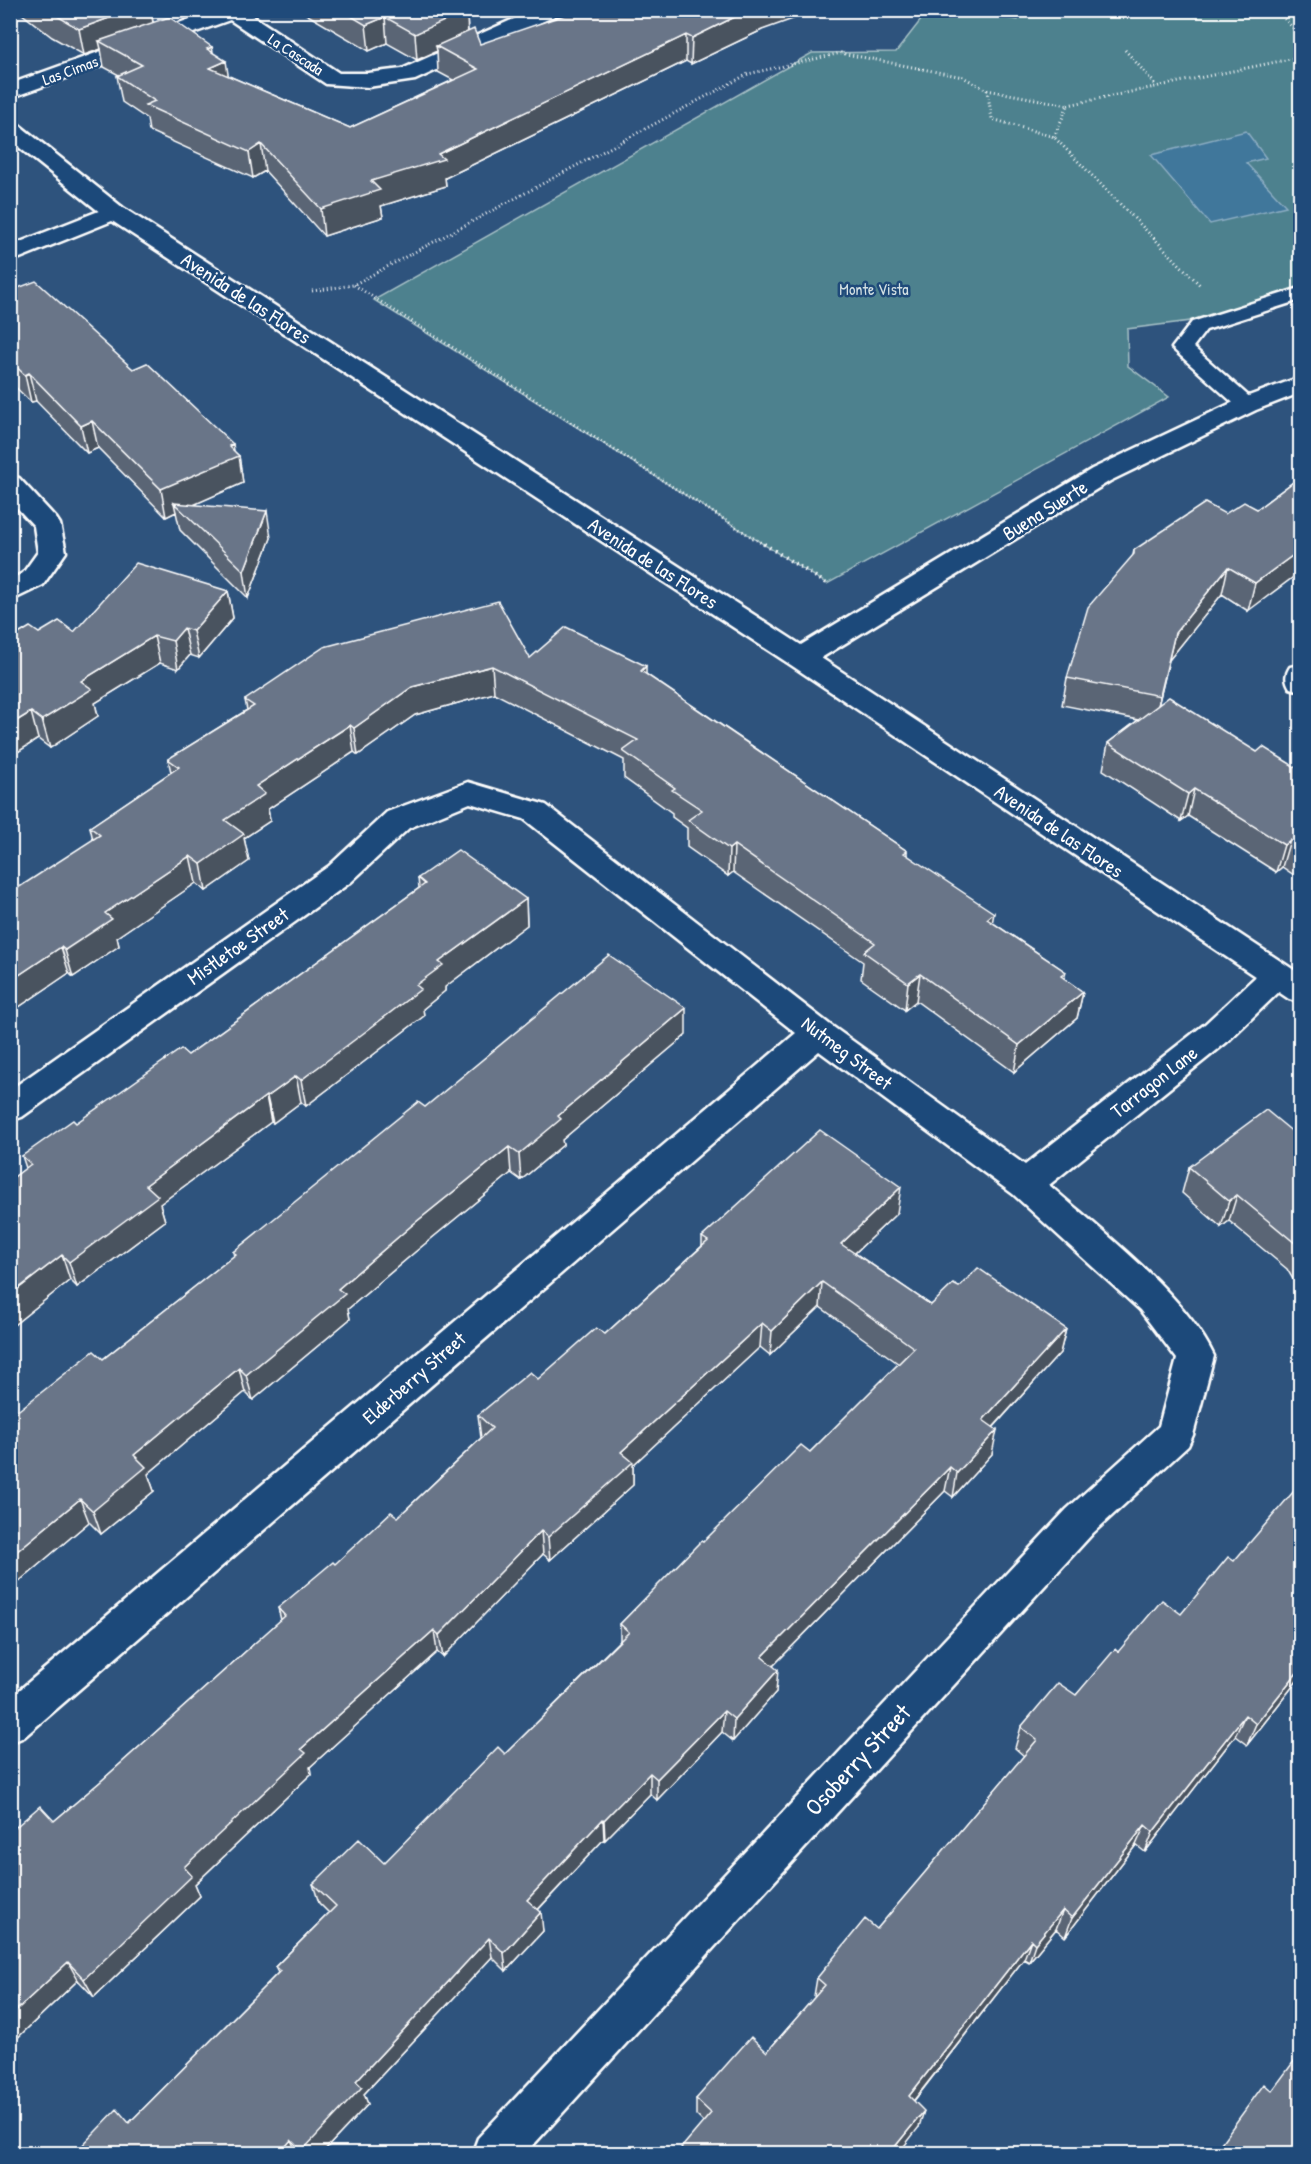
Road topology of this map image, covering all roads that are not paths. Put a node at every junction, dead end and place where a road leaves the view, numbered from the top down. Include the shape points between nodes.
1 (552, 10) edge
2 (230, 11) edge
3 (10, 92) edge
4 (10, 129) edge
5 (114, 212) junction
6 (10, 255) edge
7 (1300, 294) edge
8 (1300, 384) edge
9 (1247, 405) junction
10 (10, 484) edge
11 (22, 585) edge
12 (801, 658) junction
13 (468, 792) joint
14 (1289, 983) edge
15 (818, 1033) junction
16 (10, 1108) edge
17 (1026, 1184) junction
18 (1196, 1356) joint
19 (10, 1724) edge
20 (494, 2154) edge

1 - 2 street, La Cascada via 407,75 368,80 334,79
2 - 3 street, Las Cimas
4 - 5 street, Avenida de las Flores
5 - 6 street
5 - 12 street, Avenida de las Flores
7 - 9 lane via 1199,326 1182,348
8 - 9 street, Buena Suerte
9 - 12 street, Buena Suerte via 1101,475
10 - 11 street via 46,524 52,552
12 - 14 street, Avenida de las Flores
13 - 15 street, Nutmeg Street via 535,812
13 - 16 street, Mistletoe Street via 398,820 340,874
14 - 17 street, Tarragon Lane via 1216,1033
15 - 17 street, Nutmeg Street
15 - 19 street, Elderberry Street
17 - 18 street, Nutmeg Street via 1153,1300
18 - 20 street, Osoberry Street via 1175,1435 1080,1521

